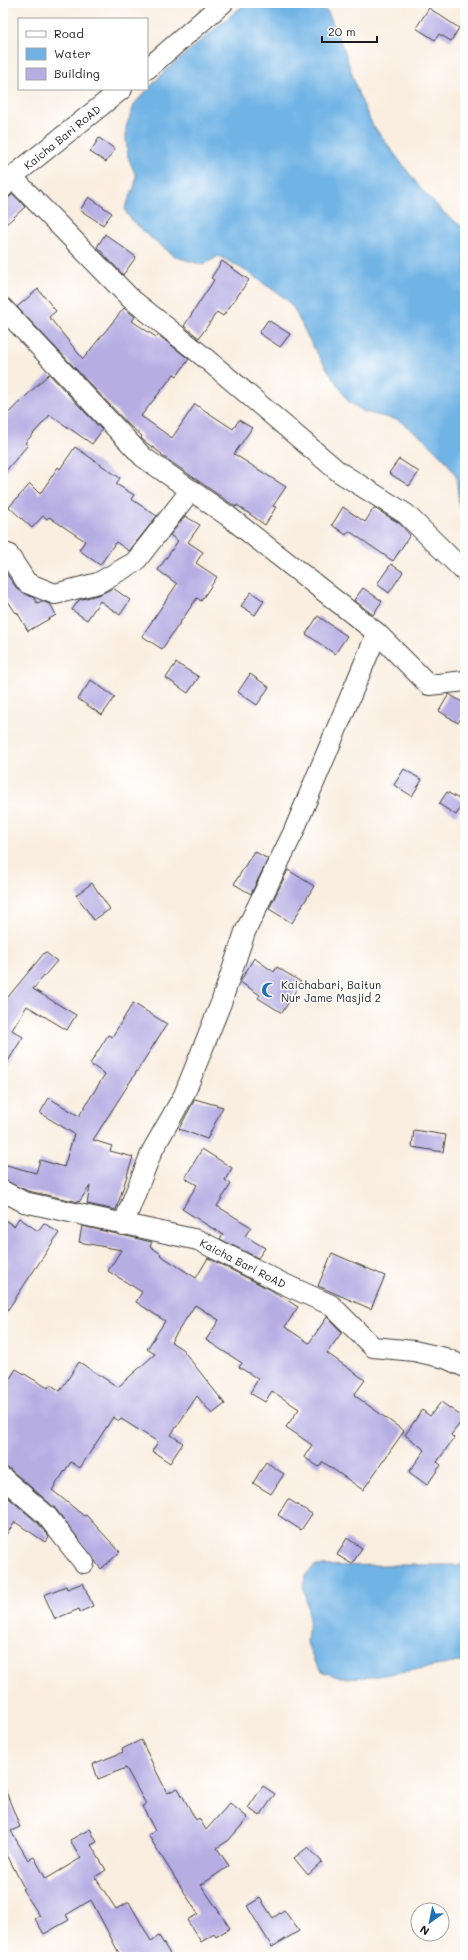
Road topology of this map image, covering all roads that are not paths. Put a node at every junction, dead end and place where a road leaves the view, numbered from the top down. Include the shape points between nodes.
1 (223, 3) edge
2 (148, 68) edge
3 (121, 90) edge
4 (8, 182) edge
5 (3, 308) edge
6 (191, 490) junction
7 (3, 558) edge
8 (465, 572) edge
9 (377, 633) junction
10 (465, 682) edge
11 (3, 1191) edge
12 (123, 1224) junction
13 (465, 1367) edge
14 (3, 1478) edge
15 (84, 1563) dead end

1 - 2 street
3 - 4 street, Kaicha Bari RoAD
4 - 8 street via 130,298 204,357 339,472 406,514
5 - 6 street via 143,457
6 - 7 street via 135,562 98,583 55,594 27,583 8,554
6 - 9 street
9 - 10 street via 430,685
9 - 12 street via 293,833 245,932 221,1003 184,1095 152,1151
11 - 12 street, Kaicha Bari RoAD via 24,1202
12 - 13 street, Kaicha Bari RoAD via 198,1240 331,1305 373,1347 414,1351 445,1358
14 - 15 street via 46,1515

